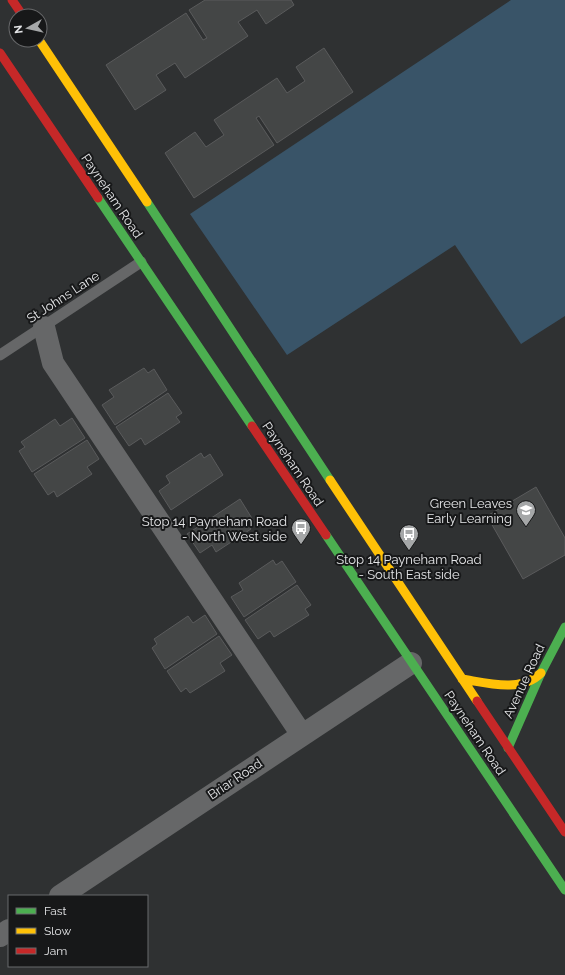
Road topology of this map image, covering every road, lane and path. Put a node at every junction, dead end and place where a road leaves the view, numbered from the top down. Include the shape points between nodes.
1 (44, 48) edge
2 (0, 53) edge
3 (141, 262) junction
4 (44, 327) junction
5 (0, 355) edge
6 (352, 512) junction
7 (342, 520) dead end
8 (338, 534) dead end
9 (360, 586) junction
10 (565, 627) edge
11 (411, 663) junction
12 (542, 673) junction
13 (462, 678) junction
14 (457, 729) junction
15 (302, 735) junction
16 (477, 743) dead end
17 (498, 747) dead end
18 (508, 748) junction
19 (505, 763) dead end
20 (506, 789) dead end
21 (523, 828) junction
22 (565, 832) edge
23 (565, 890) edge
24 (62, 895) edge

1 - 6 main road, Payneham Road
2 - 3 main road, Payneham Road
3 - 4 lane, St Johns Lane
3 - 9 main road, Payneham Road
4 - 5 lane, St Johns Lane
4 - 15 street via 53,363
6 - 7 main road
6 - 13 main road, Payneham Road
8 - 9 main road via 337,541
9 - 11 main road, Payneham Road
10 - 12 main road, Avenue Road
11 - 14 main road, Payneham Road
11 - 15 street, Briar Road
12 - 13 main road via 524,682 505,684
12 - 18 main road, Avenue Road
13 - 18 main road, Payneham Road
14 - 16 main road via 466,739
14 - 21 main road, Payneham Road
15 - 24 street, Briar Road
17 - 18 main road
18 - 19 main road, Avenue Road
18 - 22 main road, Payneham Road
20 - 21 main road
21 - 23 main road, Payneham Road

